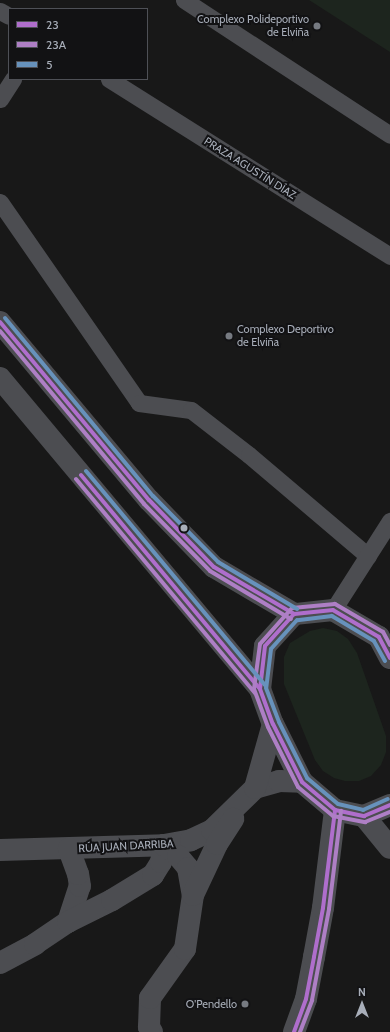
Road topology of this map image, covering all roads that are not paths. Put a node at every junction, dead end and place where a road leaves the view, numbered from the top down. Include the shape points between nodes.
1 (184, 0) edge
2 (12, 80) edge
3 (111, 80) edge
4 (0, 99) edge
5 (390, 135) edge
6 (0, 202) edge
7 (390, 256) edge
8 (0, 322) edge
9 (0, 378) edge
10 (390, 521) edge
11 (368, 556) junction
12 (333, 610) junction
13 (294, 614) junction
14 (384, 636) edge
15 (390, 658) edge
16 (260, 689) junction
17 (274, 724) junction
18 (302, 782) junction
19 (250, 793) junction
20 (390, 805) edge
21 (335, 810) junction
22 (364, 816) junction
23 (164, 845) junction
24 (390, 848) edge
25 (69, 849) junction
26 (0, 850) edge
27 (194, 895) junction
28 (68, 922) junction
29 (0, 963) edge
30 (152, 1032) edge
31 (294, 1032) edge

1 - 5 lane
2 - 4 lane
3 - 7 lane, PRAZA AGUSTÍN DÍAZ
6 - 11 lane via 139,403 191,410 249,455
8 - 13 street via 149,500 214,567
9 - 16 street
10 - 11 lane
11 - 12 lane
12 - 13 street
12 - 14 street
13 - 16 street via 265,646
14 - 15 street
16 - 17 street
17 - 18 street
17 - 19 street
18 - 19 street, RÚA JUAN DARRIBA via 279,781
18 - 21 street
19 - 23 street, RÚA JUAN DARRIBA via 212,830 191,840
19 - 27 street via 217,844
20 - 22 street
21 - 22 street
21 - 31 street via 314,957 306,999
22 - 24 street
23 - 25 street, RÚA JUAN DARRIBA
23 - 27 street via 188,868
23 - 28 street via 161,862 152,874 112,900
25 - 26 street, RÚA JUAN DARRIBA
25 - 28 street via 80,886
27 - 30 street via 185,949 150,998 149,1026
28 - 29 street

